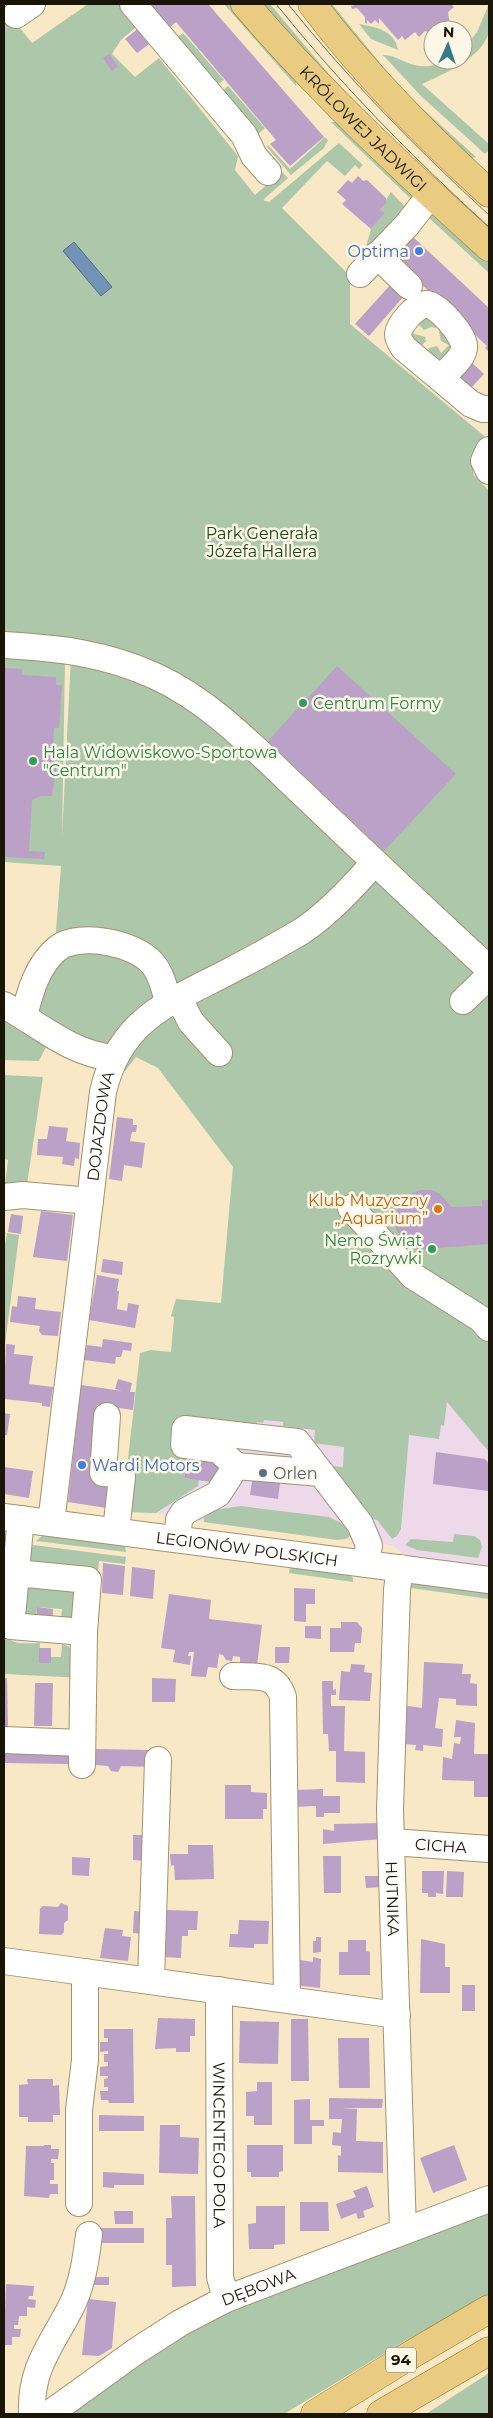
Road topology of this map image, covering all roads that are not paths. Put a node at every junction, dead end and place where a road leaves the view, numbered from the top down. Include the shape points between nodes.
1 (133, 4) edge
2 (245, 4) edge
3 (312, 4) edge
4 (268, 172) dead end
5 (489, 193) edge
6 (431, 194) junction
7 (489, 248) edge
8 (409, 286) dead end
9 (441, 378) dead end
10 (489, 409) edge
11 (489, 450) edge
12 (489, 471) edge
13 (4, 645) edge
14 (374, 863) junction
15 (489, 969) edge
16 (489, 976) edge
17 (173, 999) junction
18 (462, 1000) dead end
19 (14, 1011) edge
20 (219, 1053) dead end
21 (114, 1058) junction
22 (4, 1198) edge
23 (90, 1202) junction
24 (351, 1208) dead end
25 (489, 1328) edge
26 (107, 1416) dead end
27 (236, 1466) junction
28 (321, 1474) junction
29 (12, 1518) edge
30 (52, 1523) junction
31 (116, 1531) junction
32 (177, 1539) junction
33 (366, 1564) junction
34 (400, 1568) junction
35 (16, 1573) junction
36 (489, 1580) edge
37 (84, 1632) junction
38 (233, 1676) dead end
39 (4, 1740) edge
40 (158, 1760) dead end
41 (392, 1842) junction
42 (489, 1849) edge
43 (4, 1960) edge
44 (85, 1972) junction
45 (151, 1981) junction
46 (219, 1990) junction
47 (287, 1999) junction
48 (397, 2015) junction
49 (489, 2199) edge
50 (79, 2203) dead end
51 (403, 2231) junction
52 (88, 2235) dead end
53 (226, 2299) junction
54 (489, 2309) edge
55 (489, 2351) edge
56 (32, 2414) edge
57 (49, 2414) edge
58 (315, 2414) edge
59 (381, 2414) edge

1 - 4 street via 244,135 254,156
2 - 6 main road, KRÓLOWEJ JADWIGI via 338,106
3 - 5 main road via 380,84
6 - 7 main road, KRÓLOWEJ JADWIGI
6 - 8 street via 407,225 369,264
9 - 10 street via 471,404
11 - 12 street via 484,461
13 - 14 street via 86,652 147,672 190,695 230,726
14 - 15 street
14 - 17 street, DOJAZDOWA via 326,912 304,929 227,973
16 - 18 street
17 - 19 street via 147,958 131,948 87,941 68,944 50,956
17 - 20 street
17 - 21 street, DOJAZDOWA via 137,1027
19 - 21 street via 78,1049
21 - 23 street, DOJAZDOWA via 103,1092
22 - 23 street via 23,1195
23 - 30 street, DOJAZDOWA
24 - 25 street via 412,1276 481,1319
26 - 31 street via 103,1473 120,1474 122,1477
27 - 28 street
27 - 28 street via 219,1450 184,1446 185,1429 298,1442
27 - 32 street via 218,1494 184,1512 179,1520
28 - 33 street via 360,1524 369,1545
29 - 30 street, LEGIONÓW POLSKICH
29 - 35 street
30 - 31 street, LEGIONÓW POLSKICH
31 - 32 street, LEGIONÓW POLSKICH
32 - 33 street, LEGIONÓW POLSKICH
33 - 34 street, LEGIONÓW POLSKICH
34 - 36 street, LEGIONÓW POLSKICH
34 - 41 street, HUTNIKA via 390,1810
35 - 37 street via 88,1580
35 - 37 street via 12,1626
37 - 39 street via 82,1754
38 - 47 street via 269,1678 276,1682 284,1697
40 - 45 street
41 - 42 street, CICHA
41 - 48 street, HUTNIKA
43 - 44 street
44 - 45 street
44 - 50 street
45 - 46 street
46 - 47 street
46 - 53 street, WINCENTEGO POLA via 220,2277
47 - 48 street
48 - 51 street, HUTNIKA
49 - 51 street, DĘBOWA
51 - 53 street, DĘBOWA
52 - 56 street via 78,2288 40,2364 32,2388
53 - 57 street, DĘBOWA via 150,2342
54 - 58 main road, 94
55 - 59 main road, 94

